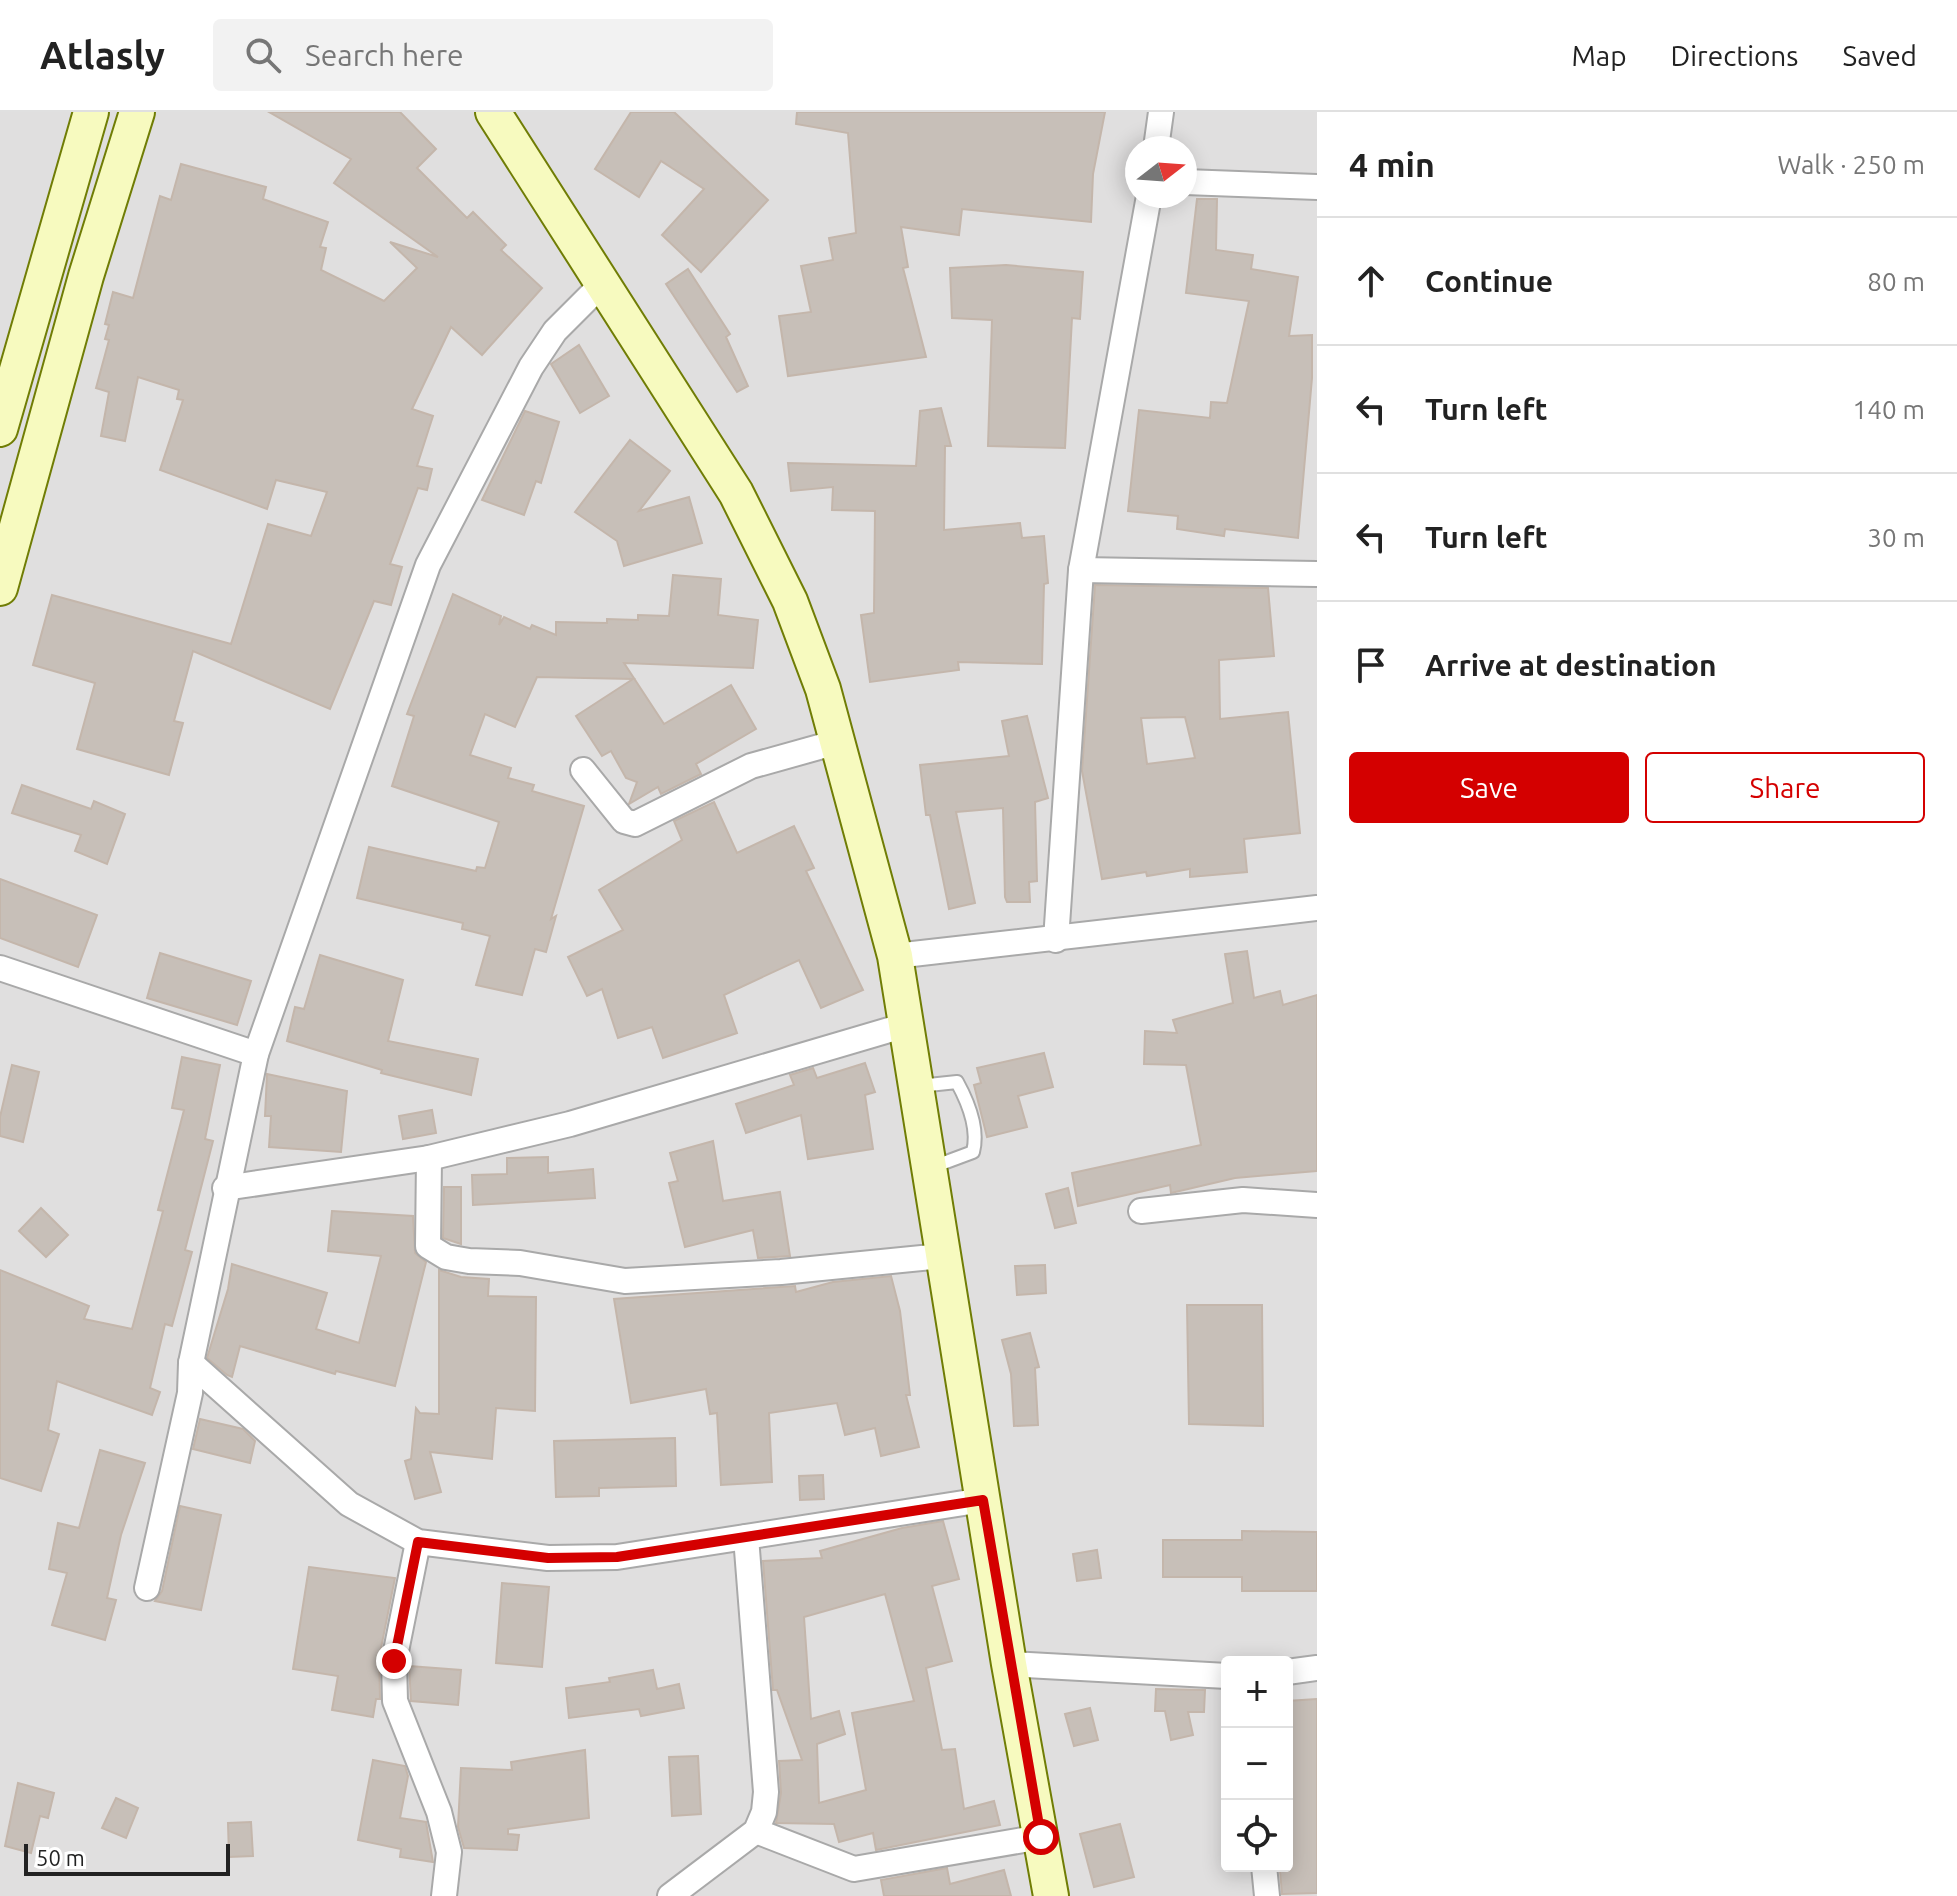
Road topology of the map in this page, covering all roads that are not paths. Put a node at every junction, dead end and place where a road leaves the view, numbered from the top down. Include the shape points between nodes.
1 (91, 112) edge
2 (137, 112) edge
3 (493, 112) edge
4 (1161, 112) edge
5 (1158, 136) edge
6 (1197, 182) edge
7 (1317, 187) edge
8 (1147, 208) edge
9 (603, 283) junction
10 (5, 391) edge
11 (0, 429) edge
12 (1081, 570) junction
13 (1317, 574) edge
14 (0, 588) edge
15 (837, 742) junction
16 (583, 770) dead end
17 (1317, 908) edge
18 (1056, 940) junction
19 (895, 956) junction
20 (0, 968) edge
21 (906, 1025) junction
22 (256, 1054) junction
23 (916, 1087) junction
24 (429, 1158) junction
25 (929, 1169) junction
26 (225, 1188) junction
27 (1317, 1205) edge
28 (1141, 1211) dead end
29 (942, 1256) junction
30 (191, 1363) junction
31 (190, 1393) junction
32 (225, 1397) junction
33 (983, 1500) junction
34 (746, 1537) junction
35 (418, 1542) junction
36 (147, 1588) dead end
37 (1009, 1664) junction
38 (1317, 1668) edge
39 (1293, 1671) edge
40 (1221, 1676) edge
41 (756, 1831) junction
42 (1041, 1837) junction
43 (1265, 1872) edge
44 (444, 1896) edge
45 (670, 1896) edge
46 (1051, 1896) edge
47 (1267, 1896) edge

1 - 10 main road
2 - 14 main road
3 - 9 main road
4 - 5 street
6 - 7 street
8 - 12 street
9 - 15 main road via 736,493 790,601
9 - 22 street via 555,331 531,367 428,565
10 - 11 main road
12 - 13 street
12 - 18 street
15 - 16 street via 751,766 635,824 624,821
15 - 19 main road
17 - 18 street
18 - 19 street
19 - 21 main road
20 - 22 street
21 - 23 main road
21 - 24 street via 570,1124
22 - 26 street
23 - 25 main road
23 - 25 lane via 957,1082 967,1099 976,1141 973,1152
24 - 26 street
24 - 29 street via 428,1246 446,1257 625,1281
25 - 29 main road
26 - 30 street
27 - 28 street via 1243,1200
29 - 33 main road
30 - 31 street
30 - 32 street
31 - 32 street
31 - 36 street
32 - 35 street via 349,1504
33 - 34 street
33 - 37 main road
34 - 35 street via 617,1557 548,1558
34 - 41 street via 766,1792
35 - 44 street via 394,1661 395,1701 439,1812 449,1852
37 - 40 street
37 - 42 main road
38 - 39 street
41 - 42 street via 854,1869
41 - 45 street
42 - 46 main road
43 - 47 street

